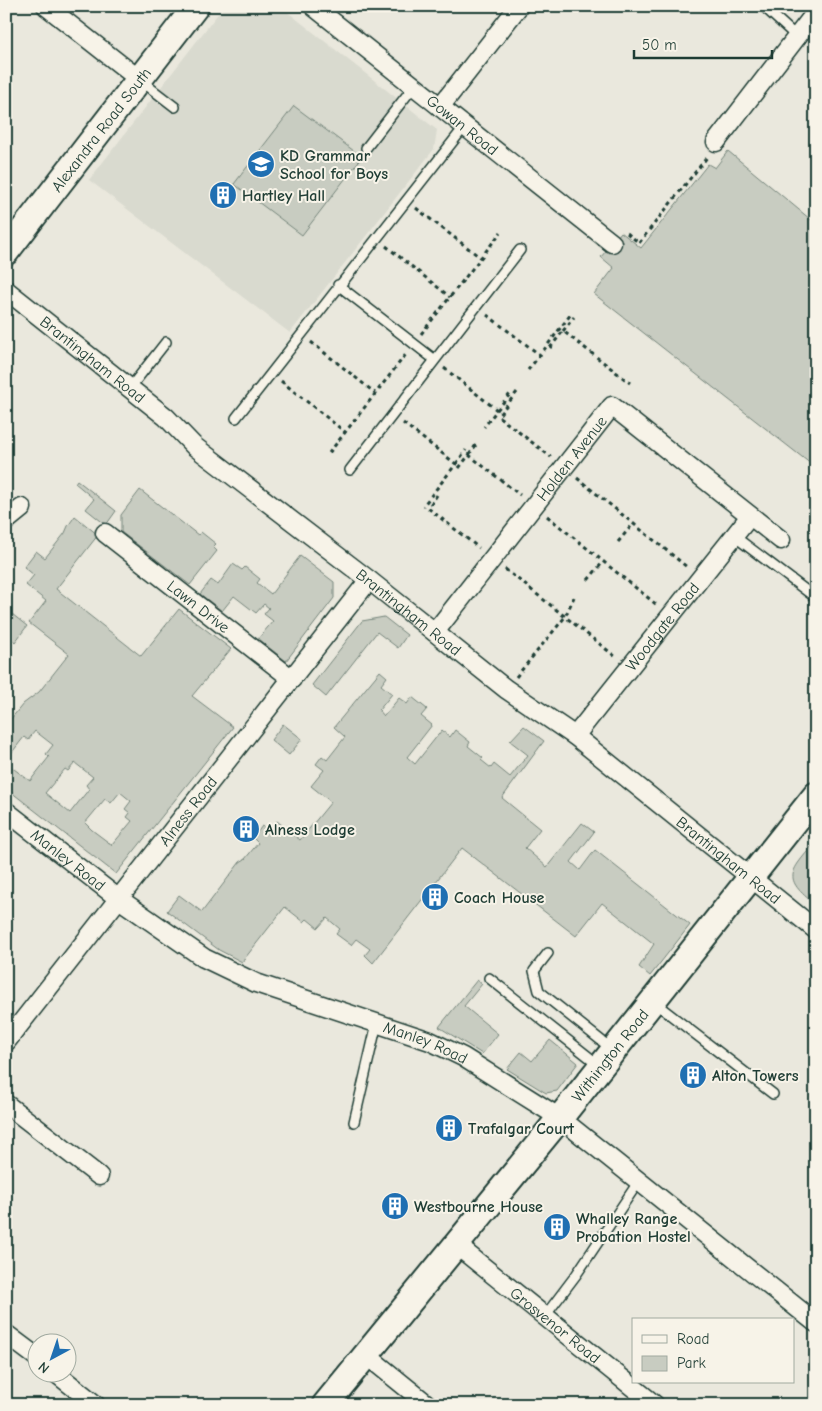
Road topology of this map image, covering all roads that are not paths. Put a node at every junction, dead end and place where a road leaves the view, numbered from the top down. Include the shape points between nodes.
1 (46, 6) edge
2 (196, 6) edge
3 (313, 6) edge
4 (519, 6) edge
5 (762, 6) edge
6 (816, 12) edge
7 (796, 37) junction
8 (140, 80) junction
9 (414, 86) junction
10 (440, 107) junction
11 (175, 108) dead end
12 (465, 126) junction
13 (716, 142) road end
14 (366, 148) dead end
15 (619, 237) road end
16 (520, 250) dead end
17 (6, 252) edge
18 (338, 285) junction
19 (6, 290) edge
20 (166, 342) dead end
21 (435, 360) junction
22 (130, 388) junction
23 (236, 418) dead end
24 (350, 470) dead end
25 (22, 508) dead end
26 (750, 516) junction
27 (6, 521) edge
28 (105, 533) dead end
29 (734, 536) junction
30 (781, 540) dead end
31 (369, 580) junction
32 (812, 595) dead end
33 (435, 632) junction
34 (292, 679) junction
35 (575, 736) junction
36 (816, 795) edge
37 (6, 811) edge
38 (750, 877) junction
39 (119, 899) junction
40 (816, 930) edge
41 (548, 953) dead end
42 (489, 978) dead end
43 (652, 1001) junction
44 (377, 1023) junction
45 (6, 1042) edge
46 (607, 1059) junction
47 (773, 1094) dead end
48 (6, 1104) edge
49 (560, 1118) junction
50 (354, 1122) dead end
51 (99, 1176) dead end
52 (639, 1181) junction
53 (455, 1244) junction
54 (545, 1316) junction
55 (816, 1323) edge
56 (6, 1334) edge
57 (28, 1350) edge
58 (365, 1354) junction
59 (70, 1384) edge
60 (96, 1405) edge
61 (325, 1405) edge
62 (428, 1405) edge
63 (656, 1405) edge

1 - 8 street
2 - 8 street, Alexandra Road South
3 - 9 street, Gowan Road
4 - 10 street
5 - 7 lane
6 - 7 street
7 - 13 street
8 - 11 lane
8 - 17 street, Alexandra Road South
9 - 10 street, Gowan Road
9 - 14 lane
10 - 12 street, Gowan Road
12 - 15 street, Gowan Road
12 - 18 lane
16 - 21 lane
18 - 21 lane
18 - 23 lane
19 - 22 street, Brantingham Road
20 - 22 lane
21 - 24 lane
22 - 31 street, Brantingham Road via 166,417 194,446
25 - 27 street
26 - 29 street, Woodgate Road
26 - 30 street, Holden Avenue
26 - 33 street, Holden Avenue via 612,406
28 - 34 street, Lawn Drive
29 - 32 lane
29 - 35 street, Woodgate Road
31 - 33 street, Brantingham Road
31 - 34 street, Alness Road
33 - 35 street, Brantingham Road via 506,689
34 - 39 street, Alness Road
35 - 38 street, Brantingham Road
36 - 38 street, Withington Road
37 - 39 street, Manley Road
38 - 40 street, Brantingham Road
38 - 43 street, Withington Road
39 - 44 street, Manley Road via 204,958 256,983
39 - 45 street, Alness Road
41 - 46 lane via 534,971 539,991
42 - 46 lane
43 - 46 street, Withington Road
43 - 47 lane
44 - 49 street, Manley Road via 430,1041 463,1057
44 - 50 lane
46 - 49 street, Withington Road
48 - 51 street
49 - 52 street, Manley Road
49 - 53 street, Withington Road
52 - 54 lane
52 - 55 street, Manley Road
53 - 54 street, Grosvenor Road
53 - 58 street, Withington Road
54 - 63 street, Grosvenor Road
56 - 57 street
58 - 61 street, Withington Road
58 - 62 street
59 - 60 street

